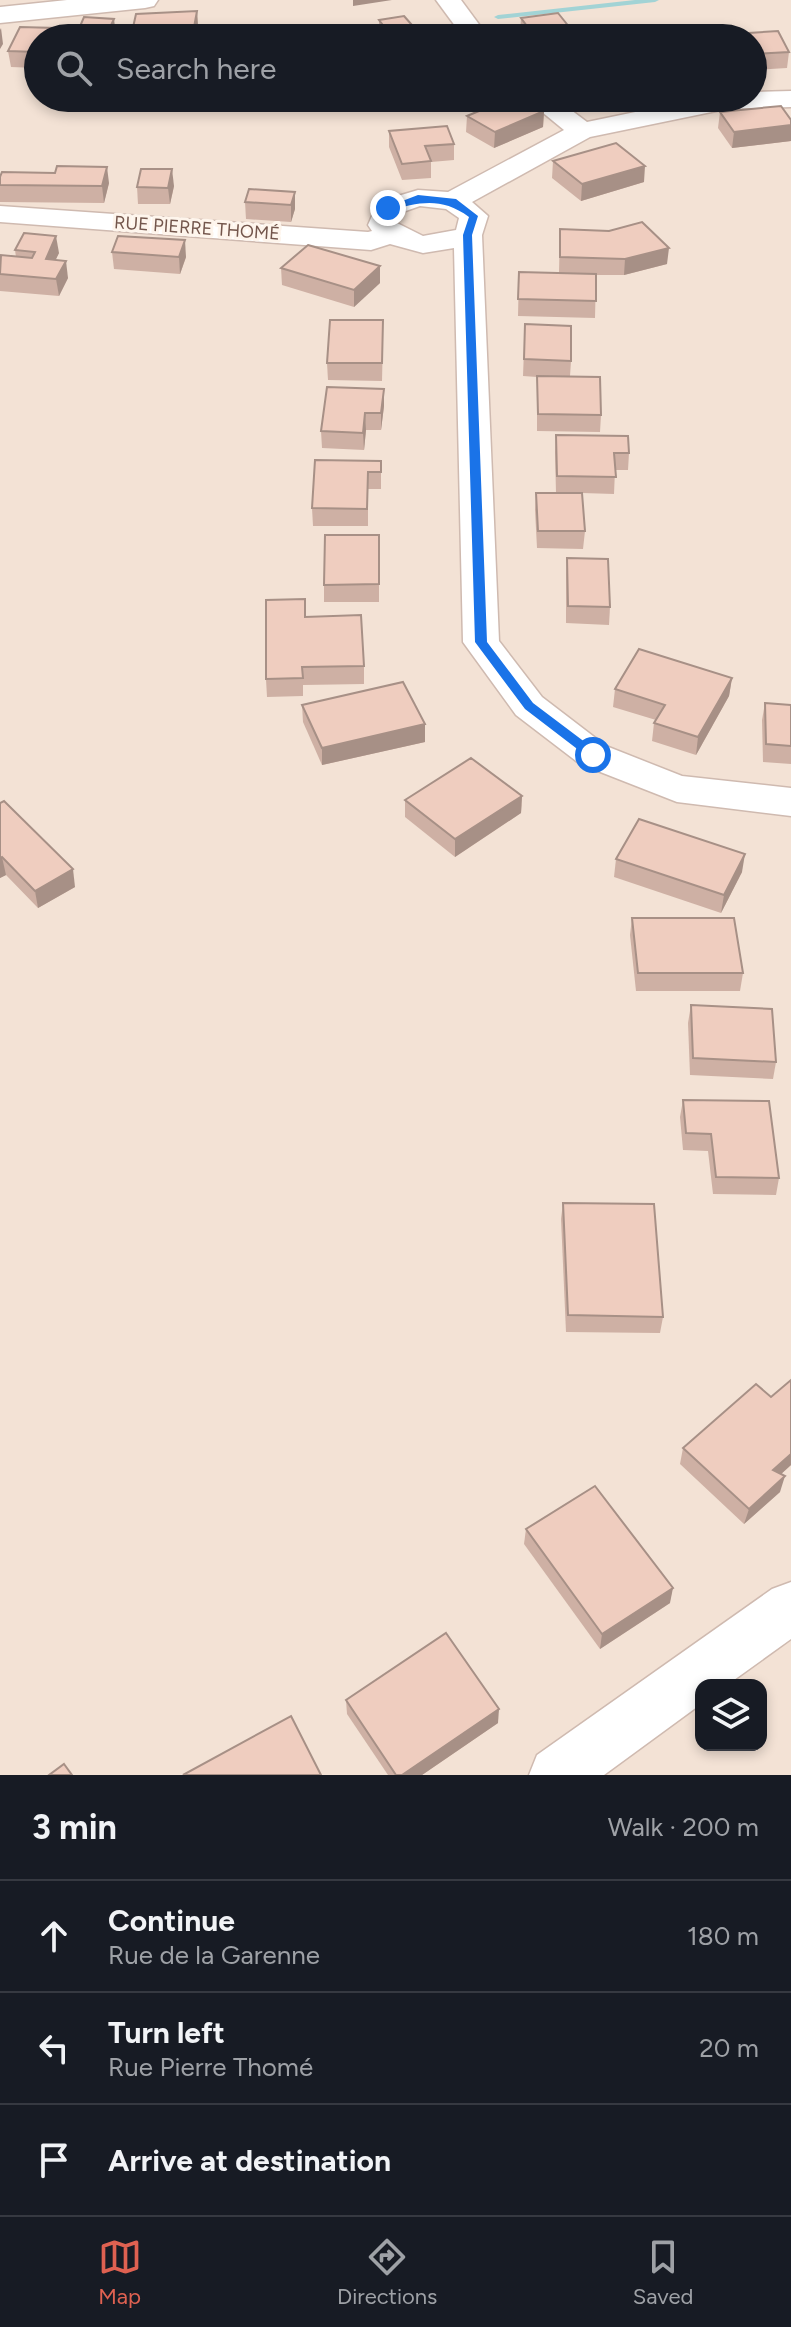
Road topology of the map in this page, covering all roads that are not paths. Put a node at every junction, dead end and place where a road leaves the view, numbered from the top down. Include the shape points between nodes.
1 (144, 0) edge
2 (448, 0) edge
3 (0, 15) edge
4 (466, 24) edge
5 (791, 99) edge
6 (767, 100) edge
7 (557, 112) edge
8 (673, 112) edge
9 (582, 131) junction
10 (453, 201) junction
11 (0, 214) edge
12 (392, 233) junction
13 (468, 235) junction
14 (791, 802) edge
15 (791, 1607) edge
16 (557, 1775) edge

1 - 3 street
2 - 4 street
5 - 6 street
7 - 9 street
8 - 9 street
9 - 10 street
10 - 12 street via 418,198 388,208 382,225
10 - 13 street via 474,216
11 - 12 street, RUE PIERRE THOMÉ via 371,241
12 - 13 street, RUE PIERRE THOMÉ via 402,242 438,245
13 - 14 street via 481,642 529,706 593,755 677,789
15 - 16 street

